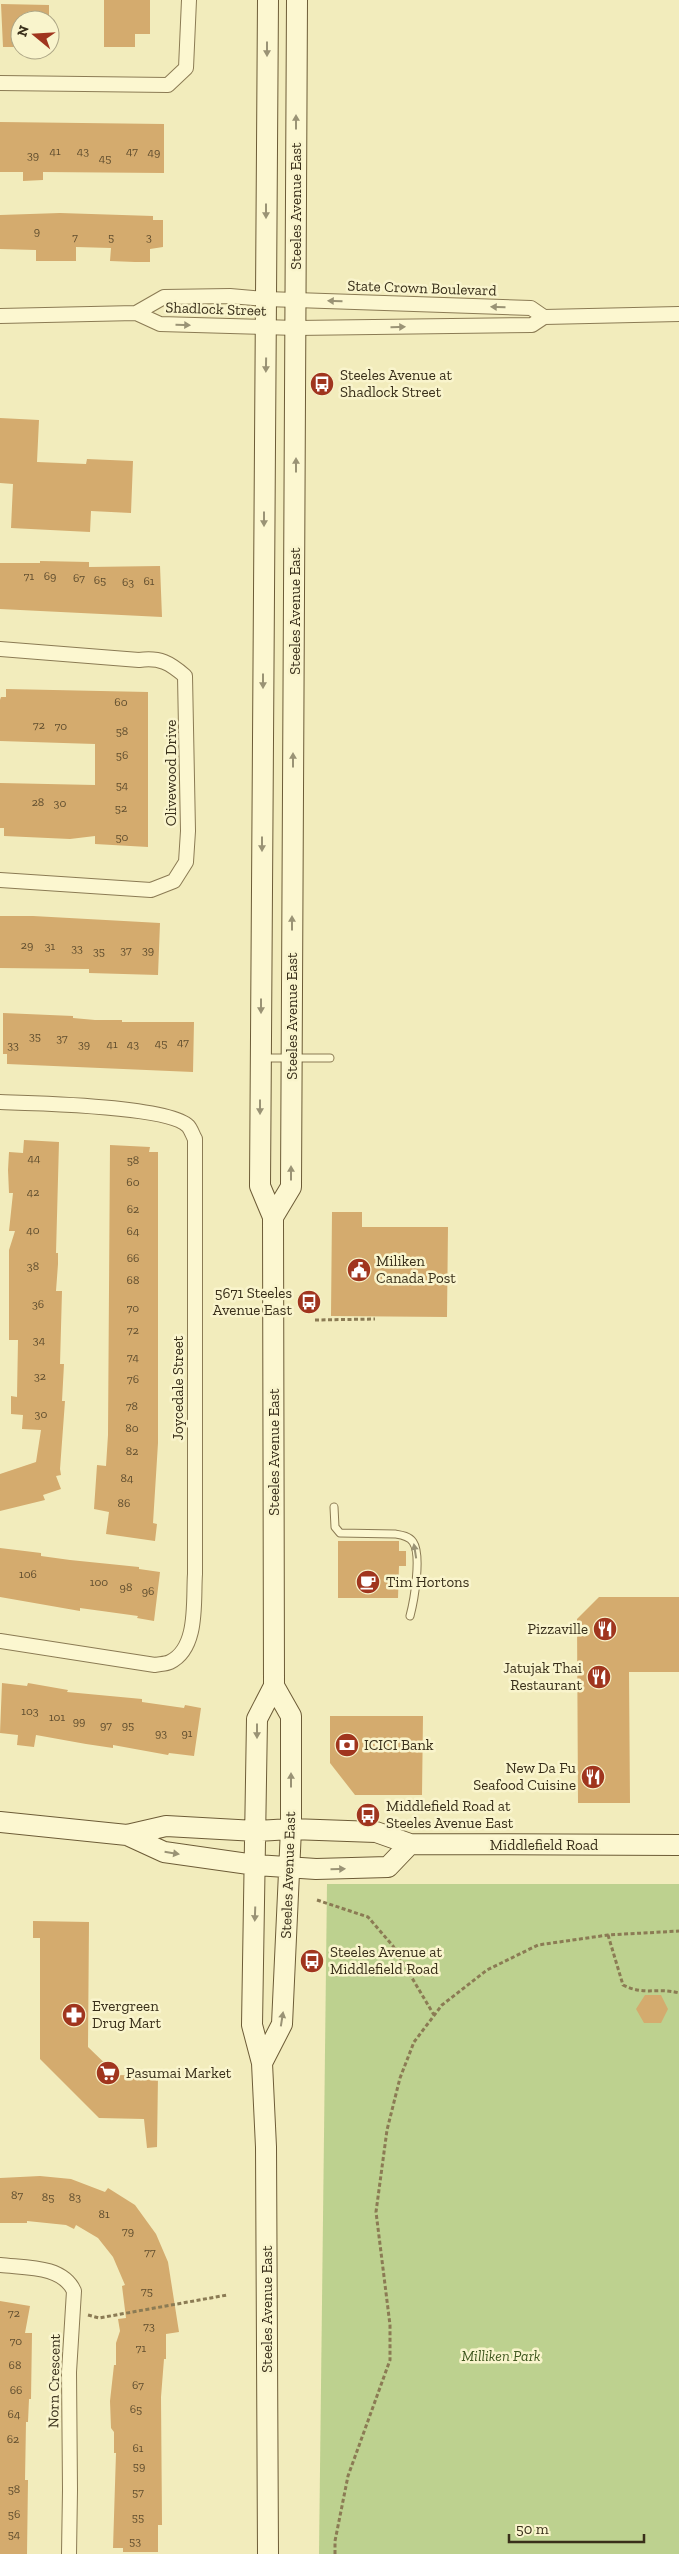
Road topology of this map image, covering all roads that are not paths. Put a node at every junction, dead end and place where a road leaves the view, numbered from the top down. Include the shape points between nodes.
1 (189, 0) edge
2 (268, 0) edge
3 (297, 0) edge
4 (0, 84) edge
5 (266, 299) junction
6 (296, 300) junction
7 (136, 313) junction
8 (679, 314) edge
9 (0, 316) edge
10 (544, 317) junction
11 (266, 326) junction
12 (296, 328) junction
13 (0, 649) edge
14 (0, 880) edge
15 (261, 1058) junction
16 (291, 1058) junction
17 (330, 1058) dead end
18 (0, 1102) edge
19 (273, 1217) junction
20 (334, 1507) dead end
21 (410, 1616) dead end
22 (0, 1641) edge
23 (274, 1686) junction
24 (0, 1822) edge
25 (291, 1829) junction
26 (257, 1832) junction
27 (127, 1835) junction
28 (410, 1844) junction
29 (679, 1845) edge
30 (256, 1865) junction
31 (289, 1868) junction
32 (262, 2063) junction
33 (0, 2265) edge
34 (69, 2554) edge
35 (268, 2554) edge

1 - 4 street via 186,68 168,85
2 -> 5 main road, Steeles Avenue East
6 -> 3 main road, Steeles Avenue East
5 - 6 street, Shadlock Street
5 - 7 street, Shadlock Street via 230,296 164,298
5 - 11 main road, Steeles Avenue East
10 -> 6 street, State Crown Boulevard via 530,308
6 - 12 main road, Steeles Avenue East
7 - 9 street, Shadlock Street
7 -> 11 street, Shadlock Street via 160,324
8 - 10 street, State Crown Boulevard
12 -> 10 street, State Crown Boulevard via 532,325
11 - 12 street, Shadlock Street
11 -> 15 main road, Steeles Avenue East
16 -> 12 main road, Steeles Avenue East
13 - 14 street, Olivewood Drive via 167,661 185,676 188,831 186,862 174,881 150,890
15 - 16 lane
15 -> 19 main road, Steeles Avenue East via 260,1186
16 - 17 lane
19 -> 16 main road, Steeles Avenue East via 290,1187
18 - 22 street, Joycedale Street via 139,1111 172,1117 188,1126 195,1139 195,1574 187,1645 170,1662 155,1665
19 - 23 main road, Steeles Avenue East
21 -> 20 lane via 415,1599 416,1553 413,1542 404,1535 396,1534 340,1533 335,1527
25 -> 23 main road, Steeles Avenue East via 291,1716
23 -> 26 main road, Steeles Avenue East via 257,1719
24 - 27 main road, Middlefield Road
25 - 26 main road, Middlefield Road
25 - 28 main road, Middlefield Road via 376,1832
25 - 31 main road, Steeles Avenue East
26 - 27 main road, Middlefield Road via 166,1826
26 - 30 main road, Steeles Avenue East
27 -> 30 main road, Middlefield Road via 164,1852
28 - 29 main road, Middlefield Road
31 -> 28 main road, Middlefield Road via 388,1867
30 - 31 main road, Middlefield Road
30 -> 32 main road, Steeles Avenue East via 252,2025
32 -> 31 main road, Steeles Avenue East via 282,2024
32 - 35 main road, Steeles Avenue East via 266,2157
33 - 34 street, Norn Crescent via 47,2270 69,2281 74,2291 69,2372

